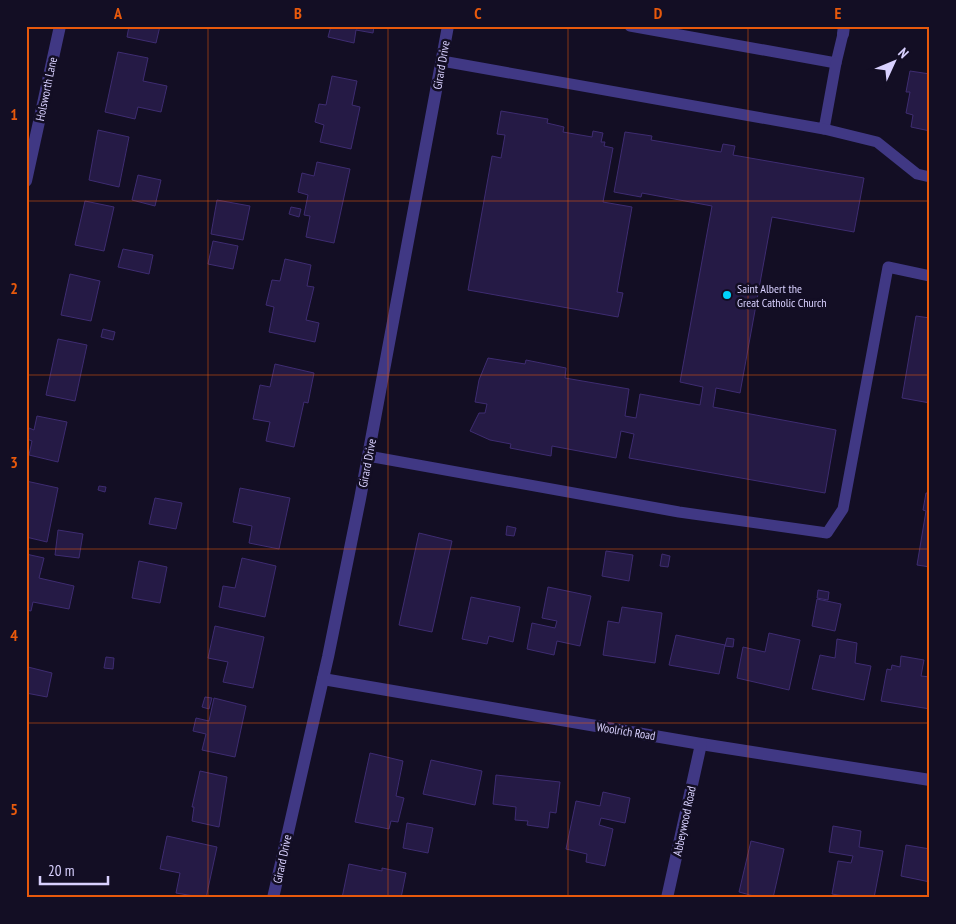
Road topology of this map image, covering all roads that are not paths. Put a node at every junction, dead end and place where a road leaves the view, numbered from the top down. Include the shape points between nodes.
1 (60, 26) edge
2 (448, 26) edge
3 (630, 26) edge
4 (844, 30) edge
5 (442, 61) junction
6 (836, 63) junction
7 (824, 129) junction
8 (930, 177) edge
9 (26, 181) edge
10 (930, 276) edge
11 (368, 456) junction
12 (323, 679) junction
13 (701, 744) junction
14 (930, 780) edge
15 (273, 898) edge
16 (667, 898) edge

1 - 9 street, Holsworth Lane
2 - 5 street, Girard Drive
3 - 6 lane
4 - 6 lane
5 - 7 lane
5 - 11 street, Girard Drive
6 - 7 lane
7 - 8 lane via 877,142 918,174
10 - 11 lane via 888,267 843,509 827,533 679,512
11 - 12 street, Girard Drive
12 - 13 street, Woolrich Road
12 - 15 street, Girard Drive
13 - 14 street, Woolrich Road
13 - 16 street, Abbeywood Road

